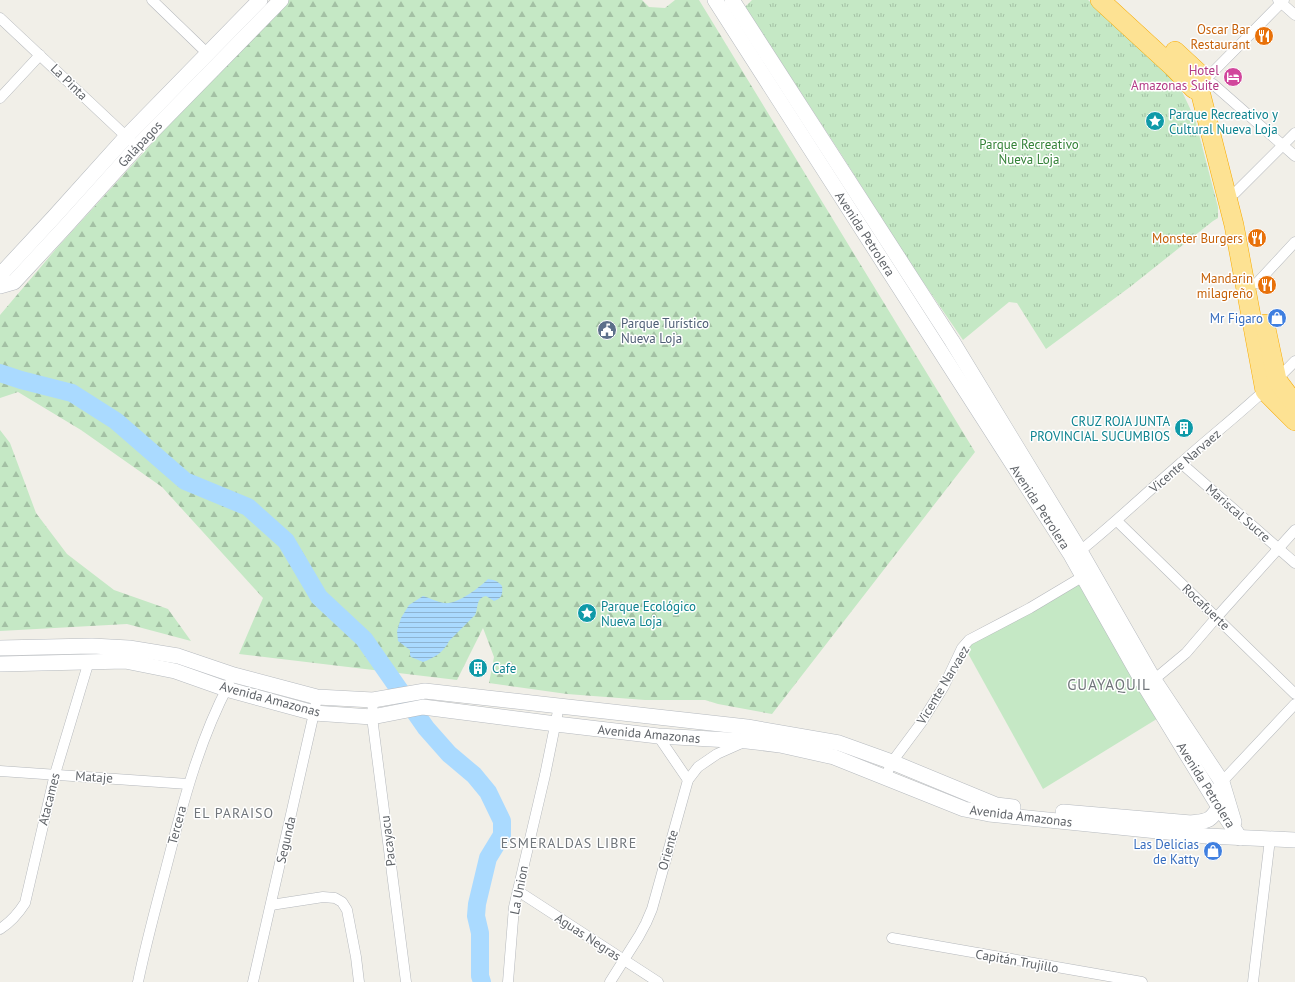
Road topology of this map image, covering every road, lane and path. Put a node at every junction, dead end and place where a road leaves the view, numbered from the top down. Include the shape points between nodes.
1 (152, 0) edge
2 (260, 0) edge
3 (281, 0) edge
4 (1100, 0) edge
5 (1120, 0) edge
6 (1281, 1) edge
7 (730, 5) edge
8 (1295, 15) edge
9 (0, 18) edge
10 (208, 54) junction
11 (40, 55) junction
12 (1204, 86) junction
13 (0, 98) edge
14 (1295, 133) edge
15 (131, 142) junction
16 (1284, 146) junction
17 (1295, 156) edge
18 (1236, 193) junction
19 (1295, 242) edge
20 (0, 281) edge
21 (1251, 284) junction
22 (0, 286) edge
23 (1295, 361) edge
24 (1271, 386) junction
25 (1295, 404) edge
26 (1295, 422) edge
27 (1180, 463) junction
28 (1117, 520) junction
29 (1295, 530) edge
30 (1278, 548) junction
31 (1076, 553) junction
32 (1295, 563) edge
33 (1082, 577) junction
34 (1216, 618) junction
35 (0, 648) edge
36 (89, 661) junction
37 (0, 664) edge
38 (234, 675) junction
39 (1149, 683) junction
40 (226, 689) junction
41 (1295, 694) edge
42 (317, 698) junction
43 (379, 699) junction
44 (1295, 704) edge
45 (559, 706) junction
46 (314, 713) junction
47 (378, 716) junction
48 (556, 724) junction
49 (658, 736) junction
50 (747, 741) junction
51 (892, 762) junction
52 (0, 771) edge
53 (55, 774) junction
54 (885, 778) junction
55 (688, 780) junction
56 (1222, 782) junction
57 (188, 784) junction
58 (1215, 801) junction
59 (1240, 838) junction
60 (1270, 839) junction
61 (1295, 840) edge
62 (518, 891) junction
63 (271, 905) junction
64 (0, 929) edge
65 (892, 938) dead end
66 (623, 960) junction
67 (138, 982) edge
68 (253, 982) edge
69 (360, 982) edge
70 (406, 982) edge
71 (508, 982) edge
72 (610, 982) edge
73 (658, 982) edge
74 (1142, 982) edge
75 (1253, 982) edge

1 - 10 street
2 - 10 main road, Galápagos
3 - 15 main road, Galápagos
4 - 12 highway via 1178,71
5 - 12 highway
6 - 8 street
6 - 12 street
7 - 31 main road, Avenida Petrolera via 952,341
9 - 11 street, La Pinta
10 - 15 main road, Galápagos
11 - 13 street
11 - 15 street, La Pinta
12 - 16 street
12 - 18 highway
12 - 21 highway via 1234,225
14 - 16 street
15 - 20 main road, Galápagos via 50,222 3,272
15 - 22 main road, Galápagos via 44,251 14,282
16 - 17 street
16 - 18 street
18 - 21 highway
19 - 21 street
21 - 24 highway
23 - 24 street, Vicente Narvaez
24 - 25 highway
24 - 26 highway
24 - 27 street, Vicente Narvaez
27 - 28 street, Vicente Narvaez
27 - 30 street, Mariscal Sucre
28 - 31 street, Vicente Narvaez
28 - 34 street, Rocafuerte
29 - 30 street
30 - 32 street, Mariscal Sucre
30 - 34 street
31 - 33 main road, Avenida Petrolera
31 - 39 main road, Avenida Petrolera
33 - 39 main road, Avenida Petrolera
33 - 51 street, Vicente Narvaez via 969,640 962,648 944,686 921,723
34 - 39 street via 1186,653
34 - 41 street, Rocafuerte
35 - 38 main road, Avenida Amazonas via 129,648 178,656
36 - 37 main road, Avenida Amazonas
36 - 40 main road, Avenida Amazonas via 125,662 175,671
36 - 53 street, Atacames
38 - 40 street, Tercera
38 - 42 main road, Avenida Amazonas
39 - 56 main road, Avenida Petrolera
39 - 58 main road, Avenida Petrolera
40 - 46 main road, Avenida Amazonas
40 - 57 street, Tercera
42 - 43 main road, Avenida Amazonas
42 - 46 street, Segunda
43 - 45 main road, Avenida Amazonas via 425,691
43 - 47 street, Pacayacu
44 - 56 street
45 - 48 street, La Union
45 - 51 main road, Avenida Amazonas via 780,732 839,743
46 - 47 main road, Avenida Amazonas
46 - 63 street, Segunda
47 - 48 main road, Avenida Amazonas via 423,707
47 - 70 street, Pacayacu
48 - 49 main road, Avenida Amazonas
48 - 62 street, La Union
49 - 50 main road, Avenida Amazonas
49 - 55 street
50 - 54 main road, Avenida Amazonas via 834,757
50 - 55 street, Oriente via 717,754 698,766
51 - 54 street, Vicente Narvaez
51 - 58 main road, Avenida Amazonas via 996,805 1191,823 1208,820 1213,816
52 - 53 street, Mataje
53 - 57 street, Mataje
53 - 64 street, Atacames via 25,903 18,914
54 - 59 main road, Avenida Amazonas via 964,809 989,814
55 - 66 street, Oriente via 652,909 639,936
56 - 58 street
56 - 59 main road, Avenida Petrolera
57 - 67 street, Tercera
58 - 59 main road, Avenida Petrolera
59 - 60 main road, Avenida Amazonas
60 - 61 main road, Avenida Amazonas
60 - 75 street
62 - 66 street, Aguas Negras
62 - 71 street, La Union via 514,907
63 - 68 street, Segunda
63 - 69 street via 323,898 335,898 342,902 347,910
65 - 74 street, Capitán Trujillo
66 - 72 street, Oriente
66 - 73 street, Aguas Negras

